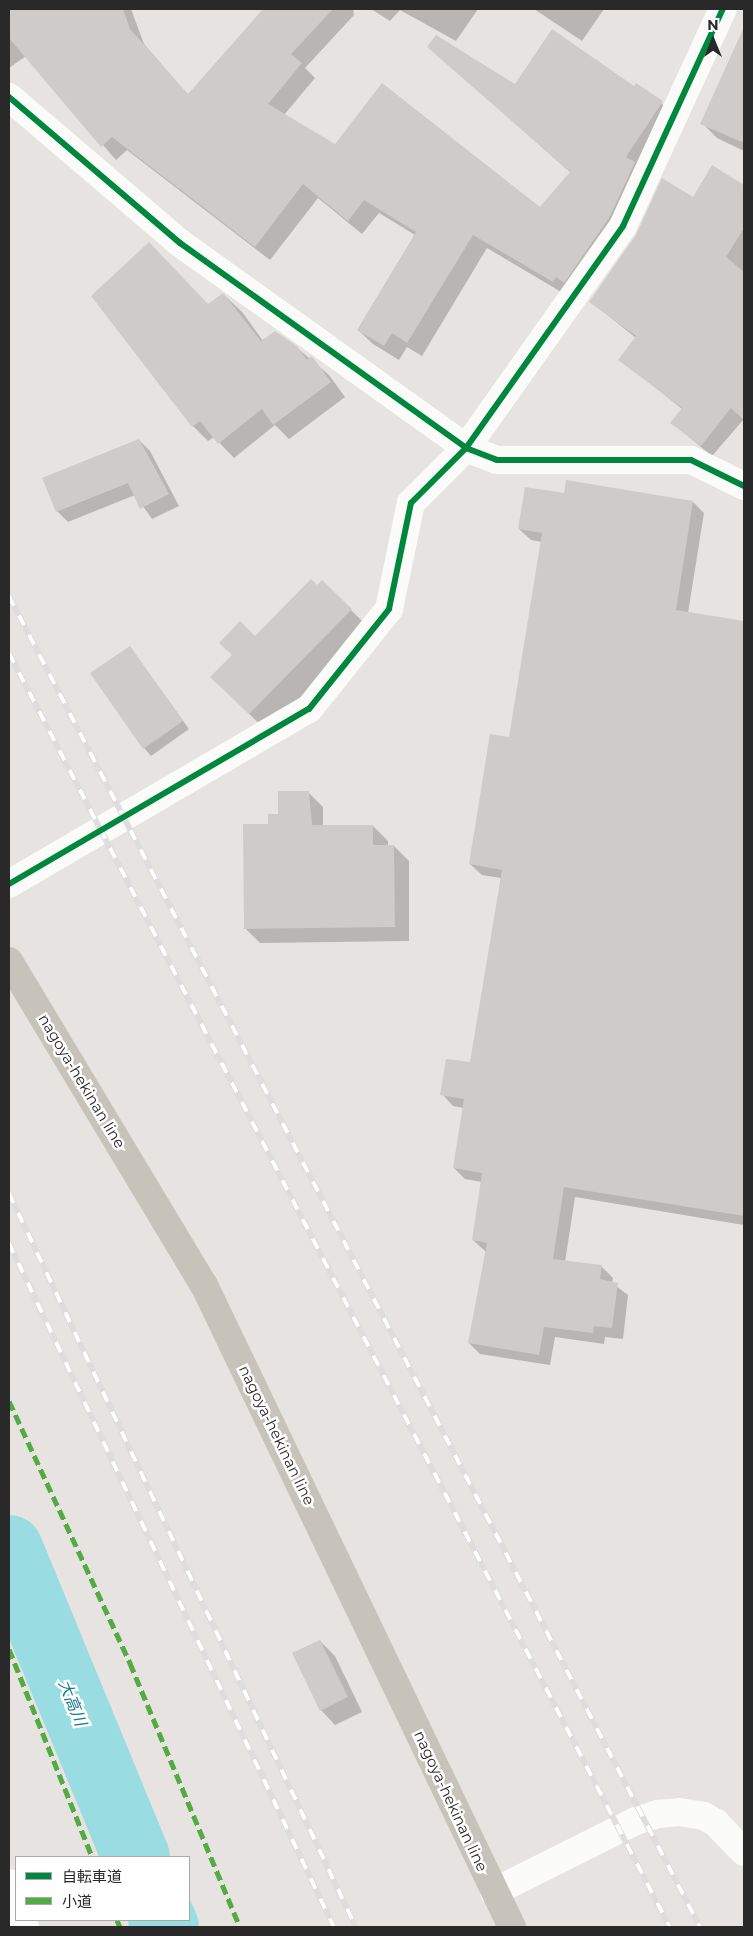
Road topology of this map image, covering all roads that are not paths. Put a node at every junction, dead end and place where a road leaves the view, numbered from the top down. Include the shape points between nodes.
1 (723, 9) edge
2 (9, 97) edge
3 (466, 448) junction
4 (744, 486) edge
5 (9, 884) edge
6 (9, 961) edge
7 (744, 1852) edge
8 (9, 1883) edge
9 (494, 1892) junction
10 (15, 1900) edge
11 (512, 1927) edge

1 - 3 street via 623,226
2 - 3 street via 180,242
3 - 4 street via 496,460 691,460
3 - 5 street via 411,503 389,609 309,708
6 - 9 main road, nagoya-hekinan line via 204,1285
7 - 9 street via 716,1823 704,1816 679,1812 658,1814 636,1821
8 - 10 street
9 - 11 main road, nagoya-hekinan line

